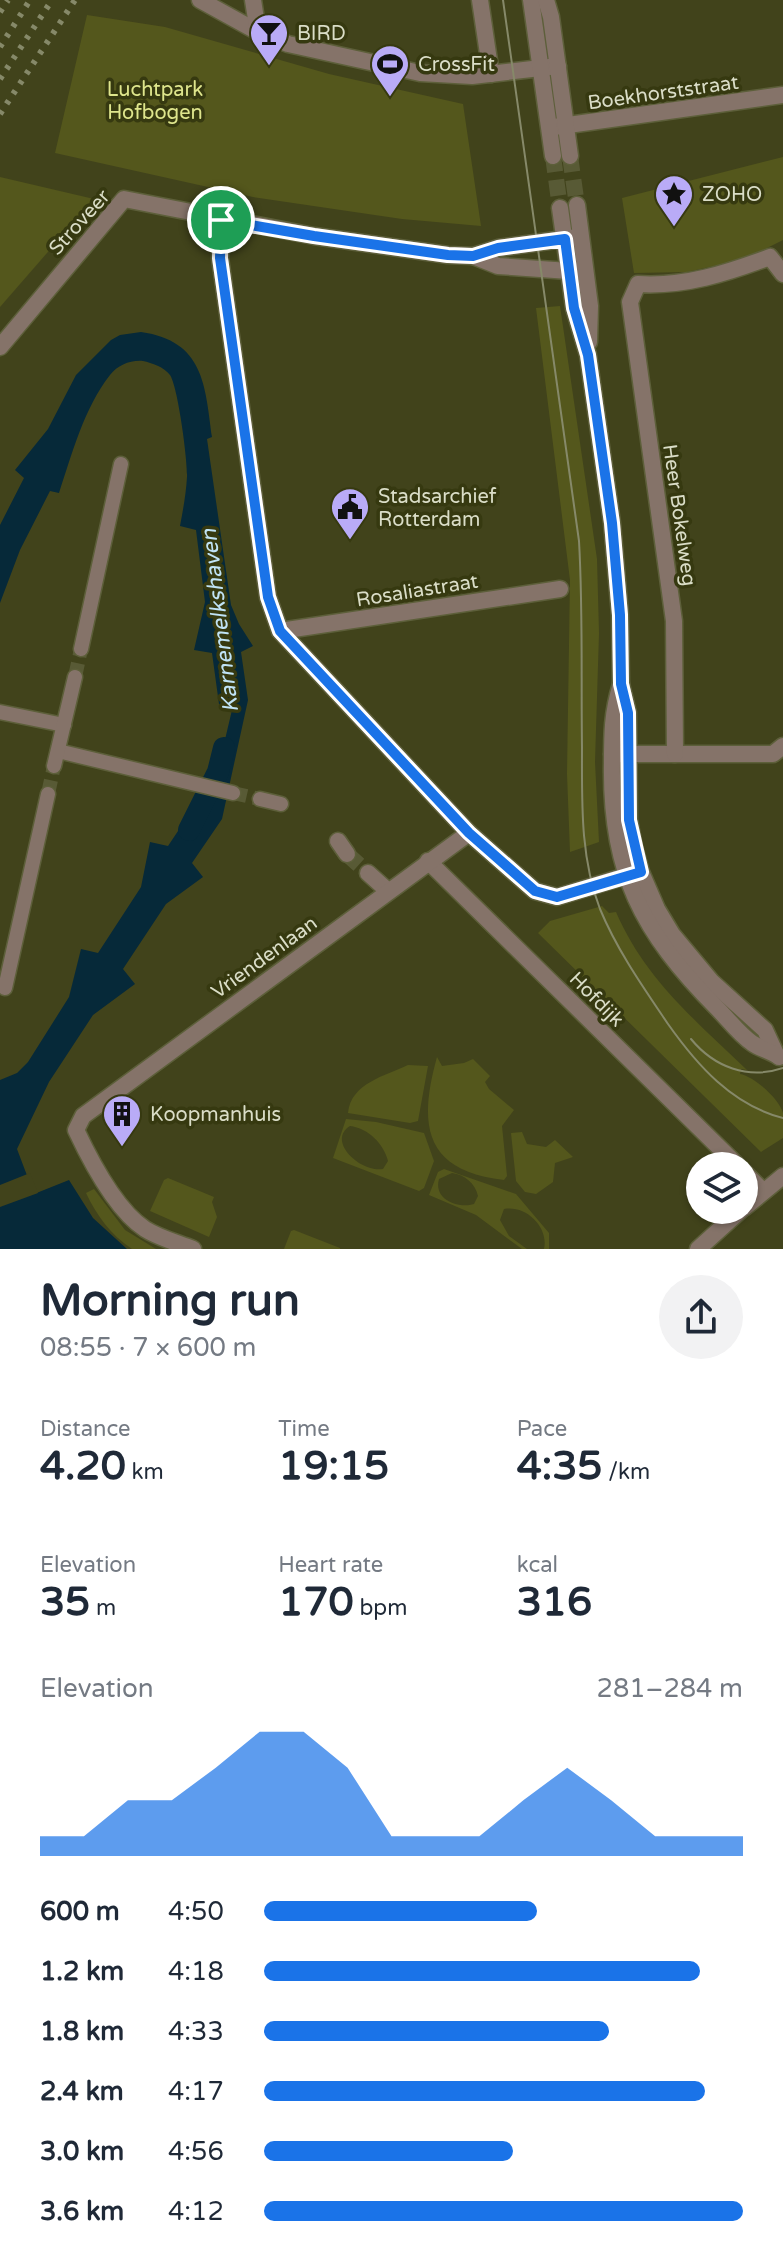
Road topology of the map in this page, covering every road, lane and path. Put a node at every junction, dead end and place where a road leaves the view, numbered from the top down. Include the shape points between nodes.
1 (200, 0) edge
2 (253, 0) edge
3 (480, 0) edge
4 (531, 0) edge
5 (546, 0) edge
6 (258, 32) junction
7 (558, 66) junction
8 (540, 69) junction
9 (491, 74) junction
10 (783, 95) edge
11 (557, 127) junction
12 (553, 156) tunnel mouth
13 (570, 156) tunnel mouth
14 (568, 206) tunnel mouth
15 (221, 220) junction
16 (573, 238) junction
17 (777, 253) edge
18 (473, 256) junction
19 (577, 270) junction
20 (783, 274) edge
21 (0, 347) edge
22 (121, 464) dead end
23 (560, 589) dead end
24 (280, 631) junction
25 (81, 649) tunnel mouth
26 (75, 677) tunnel mouth
27 (0, 712) edge
28 (64, 725) junction
29 (778, 750) edge
30 (620, 754) junction
31 (675, 754) junction
32 (233, 793) tunnel mouth
33 (48, 794) tunnel mouth
34 (260, 799) tunnel mouth
35 (281, 804) dead end
36 (469, 833) junction
37 (428, 861) junction
38 (368, 873) tunnel mouth
39 (634, 874) junction
40 (388, 891) junction
41 (5, 988) dead end
42 (781, 1053) edge
43 (724, 1152) edge
44 (783, 1176) edge
45 (758, 1186) edge
46 (763, 1191) junction
47 (758, 1196) edge
48 (726, 1224) edge
49 (193, 1249) edge
50 (698, 1249) edge

1 - 6 street
2 - 6 street
3 - 9 street
4 - 8 street
5 - 7 street
6 - 9 street via 306,49 420,73
7 - 8 street
7 - 11 street
8 - 9 street
8 - 11 street
10 - 11 street, Boekhorststraat
11 - 12 street
11 - 13 street
14 - 16 street
15 - 18 street
15 - 21 street, Stroveer via 124,199
15 - 24 street via 220,258 268,597
16 - 18 street
16 - 19 street
17 - 20 street
17 - 31 street, Heer Bokelweg via 725,275 662,286 638,284 630,302 674,621
18 - 19 street via 498,266
19 - 30 street via 574,308 588,355 612,523 621,684 613,712
22 - 25 street
23 - 24 street, Rosaliastraat
24 - 36 street
26 - 28 street
27 - 28 street
28 - 32 street via 56,759
29 - 31 street
30 - 31 street
30 - 39 street via 612,809 618,850
33 - 41 street
34 - 35 street
36 - 37 street, Vriendenlaan
36 - 39 street via 535,891 557,897
37 - 40 street, Vriendenlaan
37 - 43 street, Hofdijk
38 - 40 street
39 - 42 street via 653,934 679,968 753,1044
40 - 49 street, Vriendenlaan via 83,1116 76,1130 122,1206 148,1231
44 - 46 street
45 - 46 street
46 - 47 street
48 - 50 street

